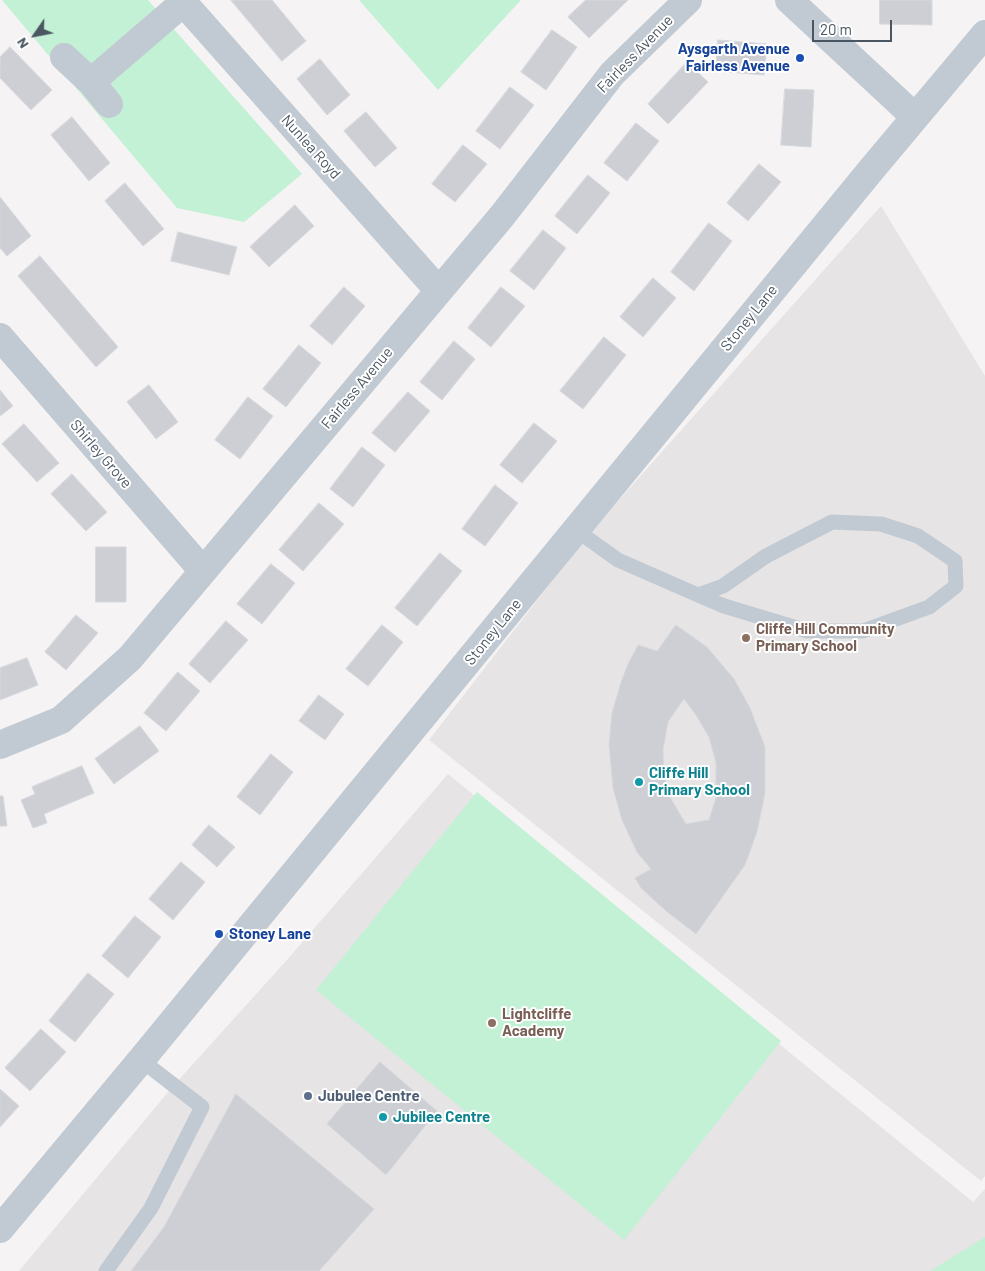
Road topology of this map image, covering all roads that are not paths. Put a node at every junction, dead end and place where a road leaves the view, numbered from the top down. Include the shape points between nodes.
1 (688, 0) edge
2 (789, 0) edge
3 (182, 2) edge
4 (985, 34) edge
5 (64, 57) dead end
6 (91, 82) junction
7 (109, 104) dead end
8 (915, 117) junction
9 (439, 291) junction
10 (0, 338) edge
11 (576, 530) junction
12 (203, 571) junction
13 (698, 595) junction
14 (0, 745) edge
15 (141, 1060) junction
16 (6, 1211) edge
17 (106, 1271) edge

1 - 9 street, Fairless Avenue via 612,74 502,216
2 - 8 street
3 - 6 street, Nunlea Royd
3 - 9 street, Nunlea Royd
4 - 8 street, Stoney Lane
5 - 6 street
6 - 7 street
8 - 11 street, Stoney Lane
9 - 12 street, Fairless Avenue
10 - 12 street, Shirley Grove
11 - 13 lane via 618,560
11 - 15 street, Stoney Lane
12 - 14 street, Fairless Avenue via 130,658 61,720
13 - 13 lane via 722,586 766,556 832,522 881,524 918,536 956,561 956,586 929,607 863,631 808,631
15 - 16 street, Stoney Lane
15 - 17 lane via 202,1108 151,1208

